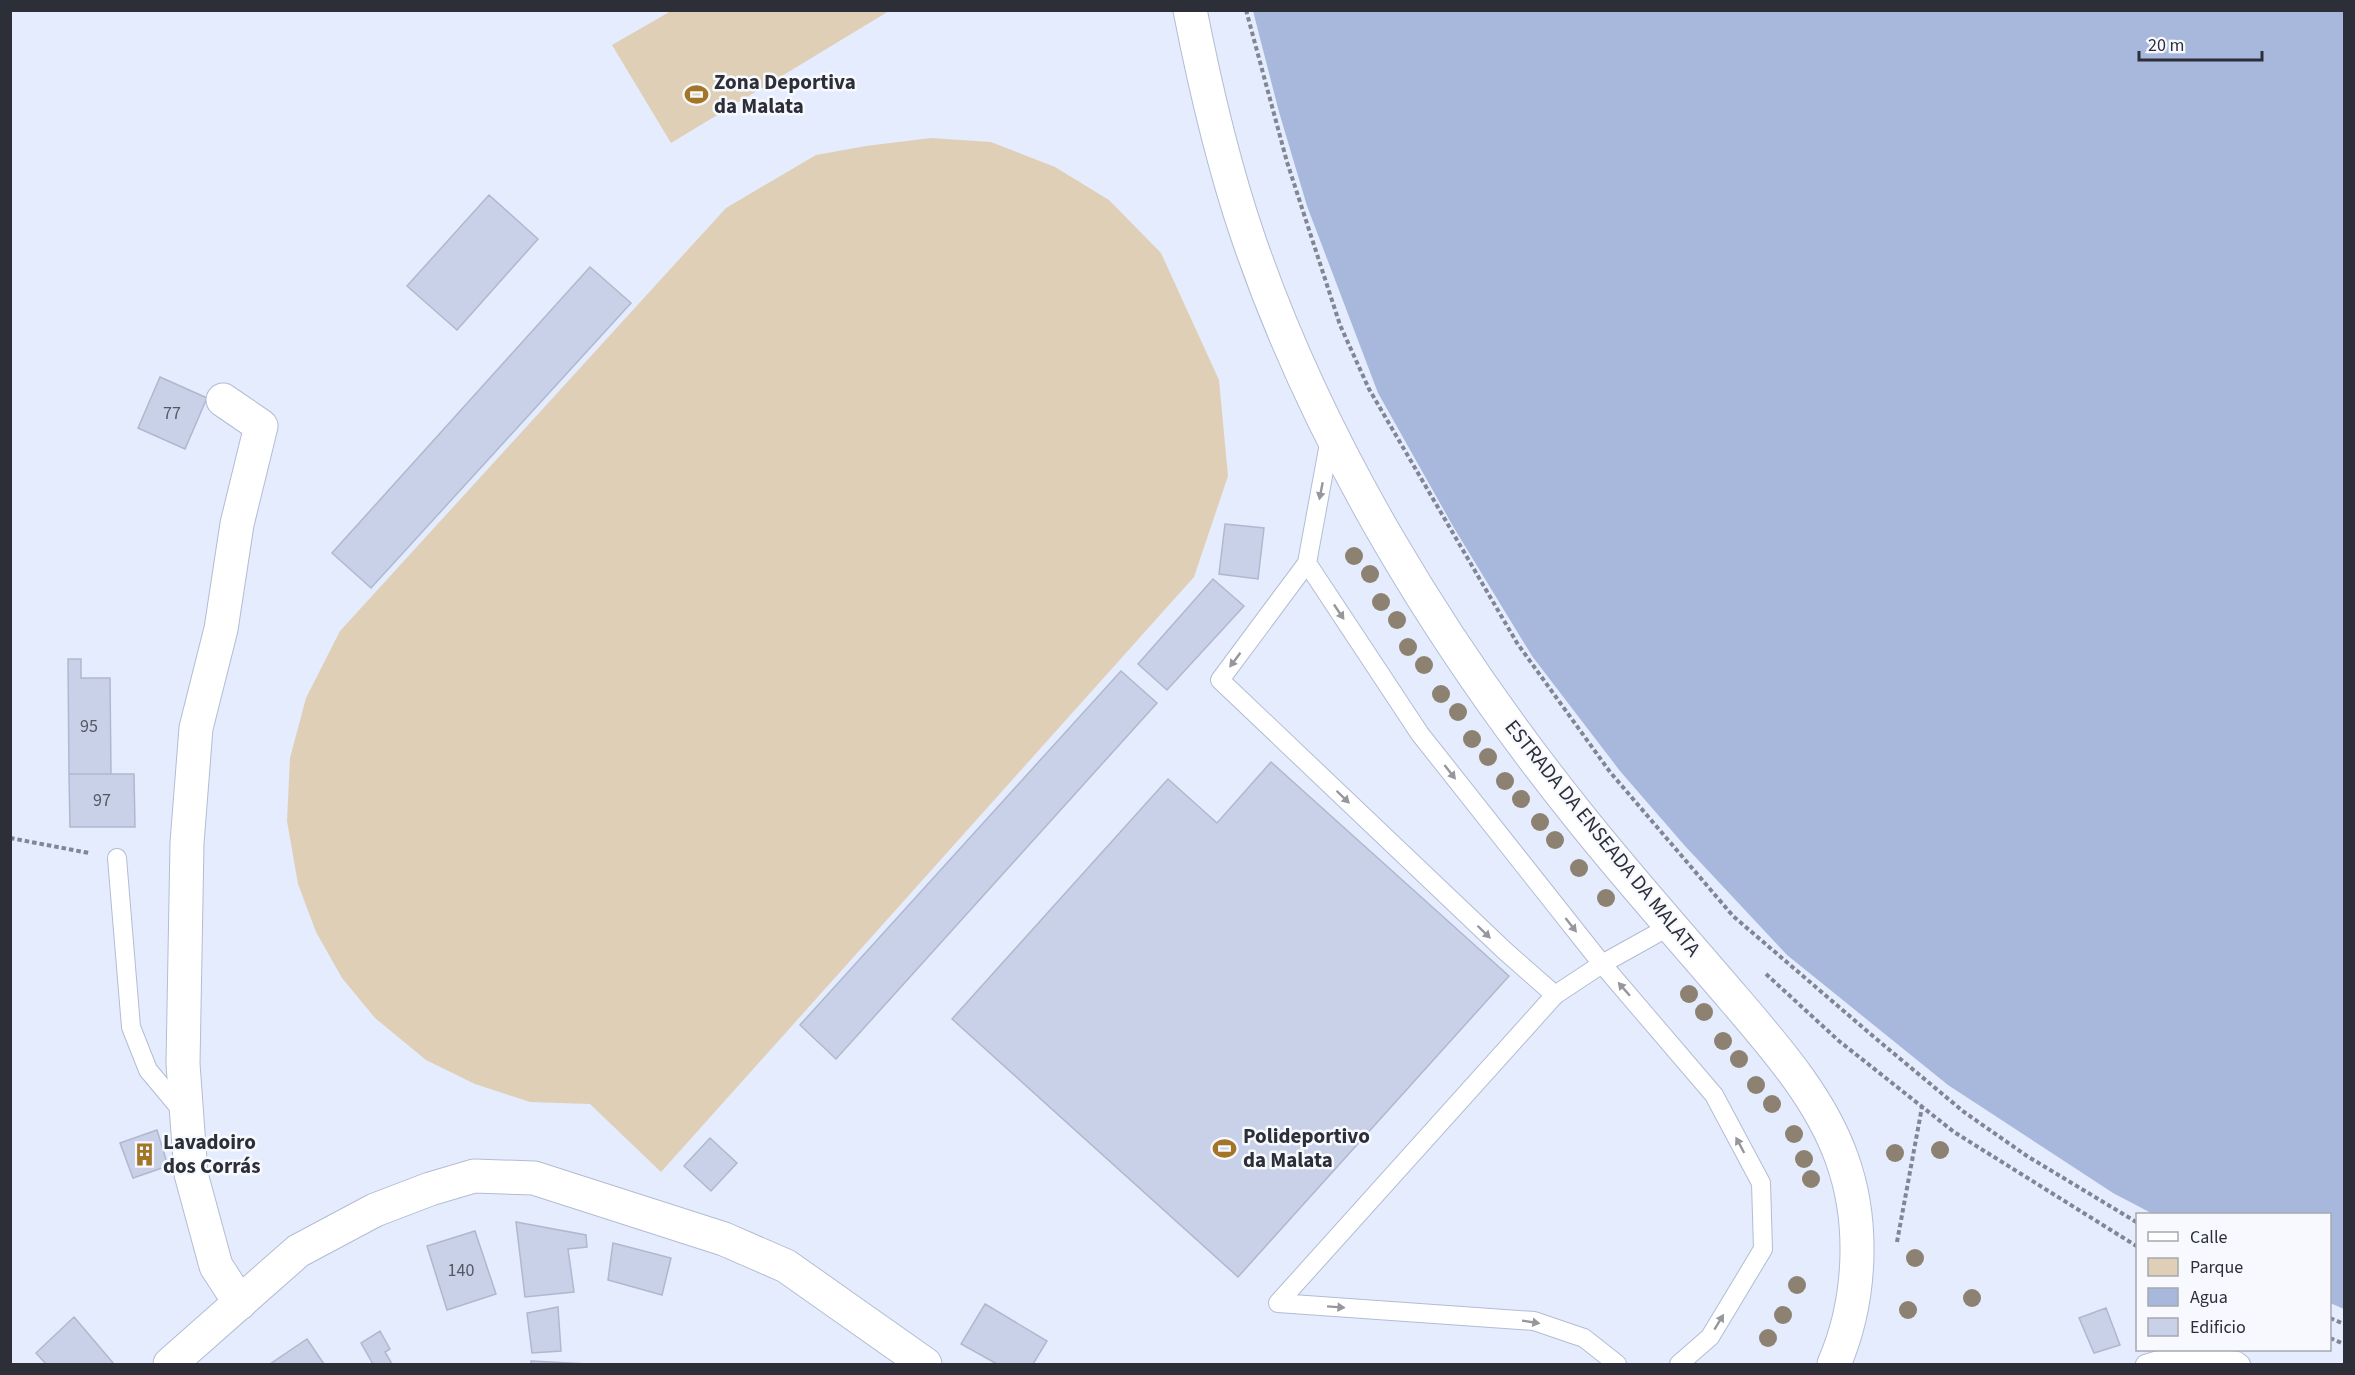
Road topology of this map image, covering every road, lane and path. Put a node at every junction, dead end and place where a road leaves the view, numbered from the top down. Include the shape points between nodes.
1 (1190, 10) edge
2 (1246, 10) edge
3 (223, 400) dead end
4 (1331, 433) junction
5 (1307, 563) junction
6 (10, 838) edge
7 (117, 858) joint
8 (1672, 926) junction
9 (1602, 964) junction
10 (1759, 968) dead end
11 (1555, 995) junction
12 (1922, 1107) junction
13 (186, 1116) junction
14 (2136, 1222) edge
15 (2136, 1246) edge
16 (1896, 1248) dead end
17 (240, 1303) junction
18 (170, 1365) edge
19 (925, 1365) edge
20 (1617, 1365) edge
21 (1679, 1365) edge
22 (1834, 1365) edge
23 (2145, 1365) edge
24 (2241, 1365) edge

1 - 4 main road, ESTRADA DA ENSEADA DA MALATA via 1216,126 1248,236
2 - 14 path via 1287,162 1340,325 1369,389 1516,643 1610,772 1733,916 1874,1037 1965,1112 2027,1156
3 - 13 main road via 261,426 237,524 221,629 196,728 187,843 183,1064
4 -> 5 lane
4 - 8 main road, ESTRADA DA ENSEADA DA MALATA via 1383,530 1454,645 1527,751
5 -> 9 lane via 1420,734
5 -> 11 lane via 1220,680
6 - 7 path
7 - 13 lane via 131,1027 148,1070
8 - 9 lane
8 - 22 main road, ESTRADA DA ENSEADA DA MALATA via 1778,1052 1816,1106 1842,1158 1856,1208 1857,1257 1853,1300
9 - 11 lane
21 -> 9 lane via 1710,1337 1763,1249 1761,1183 1714,1095
10 - 12 path via 1839,1041
11 -> 20 lane via 1278,1304 1534,1321 1584,1338
12 - 15 path via 1954,1132
12 - 16 path
13 - 17 main road via 191,1174 216,1266
17 - 18 main road
17 - 19 main road via 298,1251 375,1210 474,1176 534,1178 724,1239 786,1266
23 - 24 lane via 2171,1356 2201,1355

